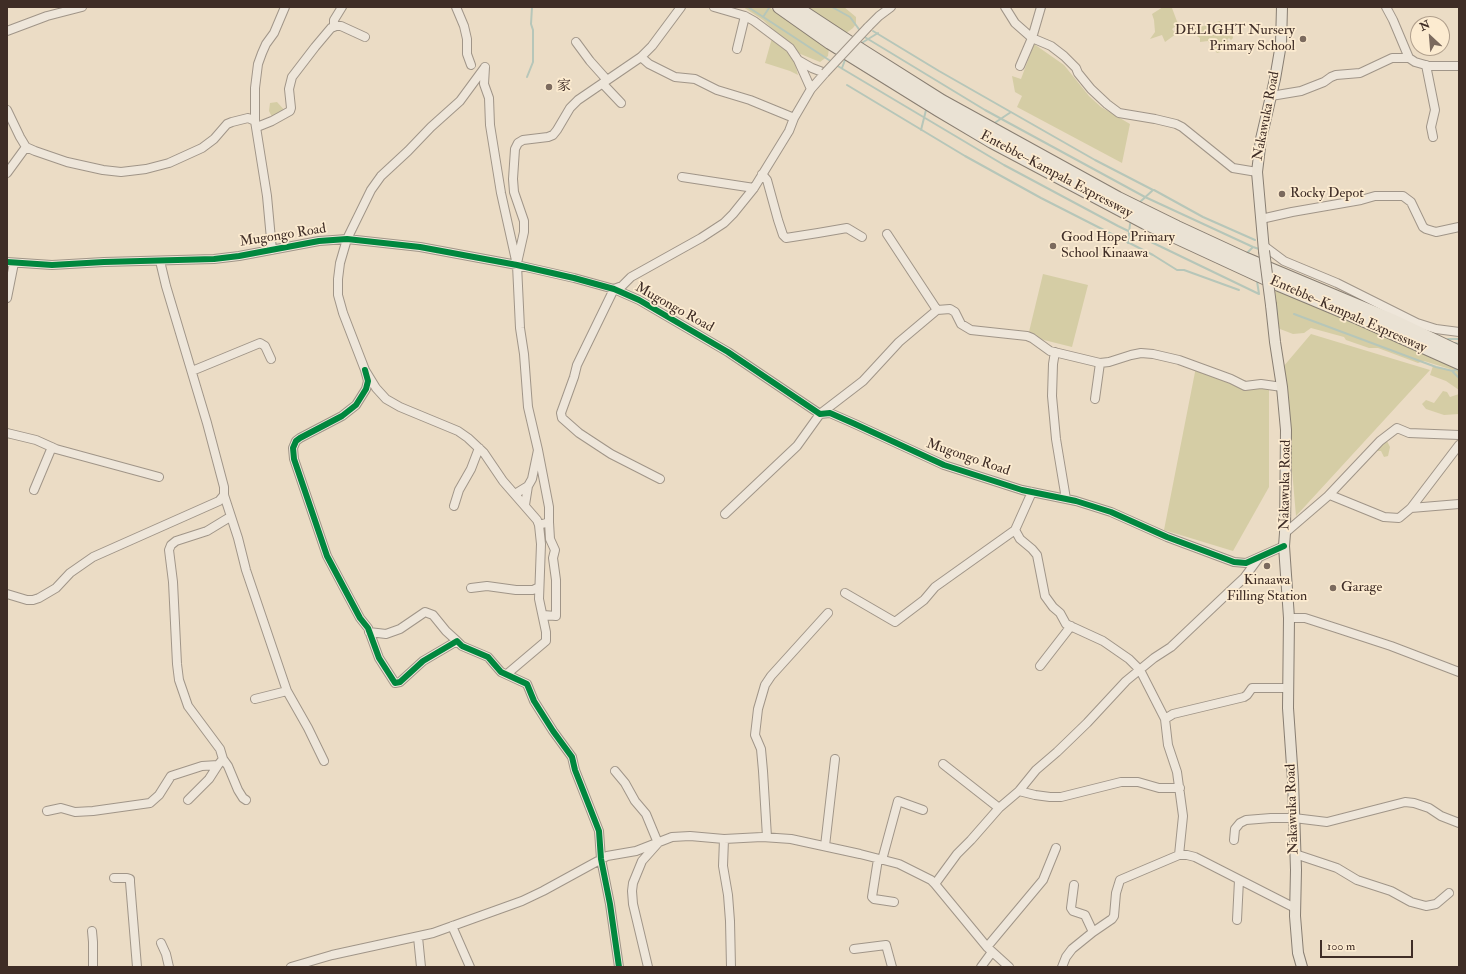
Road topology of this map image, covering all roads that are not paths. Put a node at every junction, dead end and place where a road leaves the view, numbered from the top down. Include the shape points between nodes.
1 (82, 7) edge
2 (286, 7) edge
3 (342, 7) edge
4 (456, 7) edge
5 (671, 7) edge
6 (681, 7) edge
7 (714, 7) edge
8 (779, 7) edge
9 (796, 7) edge
10 (891, 7) edge
11 (1005, 7) edge
12 (1041, 7) edge
13 (1282, 7) edge
14 (1386, 7) edge
15 (674, 15) junction
16 (745, 16) junction
17 (334, 26) junction
18 (7, 32) edge
19 (364, 37) dead end
20 (1032, 38) junction
21 (576, 42) dead end
22 (737, 49) dead end
23 (641, 57) junction
24 (1409, 58) junction
25 (798, 60) junction
26 (471, 65) dead end
27 (1426, 65) junction
28 (1020, 66) dead end
29 (1459, 66) edge
30 (826, 73) junction
31 (605, 82) junction
32 (811, 89) junction
33 (1271, 96) junction
34 (621, 103) dead end
35 (7, 110) edge
36 (794, 118) junction
37 (256, 124) junction
38 (1433, 138) dead end
39 (26, 146) junction
40 (1257, 172) junction
41 (7, 173) edge
42 (762, 174) junction
43 (682, 177) dead end
44 (754, 188) junction
45 (1261, 219) junction
46 (1459, 226) edge
47 (887, 234) dead end
48 (862, 237) dead end
49 (347, 239) junction
50 (1264, 248) junction
51 (272, 250) junction
52 (160, 261) junction
53 (11, 263) edge
54 (517, 265) junction
55 (614, 289) junction
56 (7, 298) edge
57 (936, 310) junction
58 (1459, 332) edge
59 (1055, 352) junction
60 (1459, 352) edge
61 (271, 360) dead end
62 (1100, 363) junction
63 (1459, 363) edge
64 (365, 370) junction
65 (192, 372) junction
66 (1282, 387) junction
67 (1095, 399) dead end
68 (820, 414) junction
69 (7, 433) edge
70 (1459, 435) edge
71 (1459, 445) edge
72 (52, 447) junction
73 (479, 448) junction
74 (538, 450) junction
75 (159, 477) dead end
76 (544, 480) junction
77 (660, 480) dead end
78 (530, 482) junction
79 (34, 490) dead end
80 (1032, 492) junction
81 (515, 494) junction
82 (224, 496) junction
83 (1328, 496) junction
84 (1066, 498) junction
85 (1459, 504) edge
86 (525, 505) junction
87 (454, 506) dead end
88 (1410, 508) junction
89 (725, 514) dead end
90 (230, 517) junction
91 (549, 522) junction
92 (539, 525) junction
93 (1015, 530) junction
94 (1285, 533) junction
95 (1284, 546) junction
96 (1258, 558) junction
97 (539, 587) junction
98 (471, 588) dead end
99 (845, 593) dead end
100 (7, 594) edge
101 (828, 613) dead end
102 (543, 615) junction
103 (1288, 618) junction
104 (1071, 626) junction
105 (369, 632) junction
106 (457, 641) junction
107 (1040, 666) dead end
108 (1140, 670) junction
109 (1459, 672) edge
110 (507, 674) junction
111 (1289, 688) junction
112 (287, 691) junction
113 (255, 699) dead end
114 (1165, 719) junction
115 (835, 759) dead end
116 (324, 761) dead end
117 (221, 762) junction
118 (943, 764) dead end
119 (615, 771) dead end
120 (1180, 788) junction
121 (1019, 791) junction
122 (188, 800) dead end
123 (246, 800) dead end
124 (999, 808) junction
125 (923, 810) dead end
126 (47, 811) dead end
127 (1294, 818) junction
128 (1457, 820) edge
129 (767, 837) junction
130 (724, 839) junction
131 (1234, 840) dead end
132 (658, 843) junction
133 (825, 846) junction
134 (1056, 848) dead end
135 (636, 851) junction
136 (1295, 854) junction
137 (1179, 855) junction
138 (601, 858) junction
139 (880, 860) junction
140 (642, 861) junction
141 (114, 878) dead end
142 (1239, 880) junction
143 (935, 884) junction
144 (1074, 885) dead end
145 (1449, 893) dead end
146 (894, 902) dead end
147 (1295, 908) junction
148 (1237, 920) dead end
149 (452, 926) junction
150 (92, 931) dead end
151 (1093, 932) junction
152 (727, 935) dead end
153 (418, 937) junction
154 (161, 943) dead end
155 (989, 949) junction
156 (854, 950) dead end
157 (93, 967) edge
158 (137, 967) edge
159 (169, 967) edge
160 (291, 967) edge
161 (421, 967) edge
162 (470, 967) edge
163 (619, 967) edge
164 (648, 967) edge
165 (732, 967) edge
166 (892, 967) edge
167 (981, 967) edge
168 (1009, 967) edge
169 (1062, 967) edge
170 (1302, 967) edge

1 - 18 street via 47,16
2 - 37 street via 258,64 255,88
3 - 17 street via 334,20
4 - 26 street via 464,26
5 - 15 street
6 - 15 street
7 - 16 street
8 - 63 highway, Entebbe–Kampala Expressway via 830,43 951,118 1145,223 1279,285
9 - 60 highway, Entebbe–Kampala Expressway via 942,101 1118,198 1244,258 1392,320
10 - 30 street, bridge via 868,27
11 - 20 street via 1015,23
12 - 20 street
13 - 33 main road, Nakawuka Road via 1281,44
14 - 24 street
15 - 23 street via 656,42
16 - 22 street
16 - 25 street via 790,48
17 - 19 street via 343,26
17 - 37 street via 292,77 290,111 272,121
20 - 28 street
20 - 40 street via 1051,46 1064,56 1091,89 1119,113 1176,124 1234,168
21 - 31 street
23 - 31 street
23 - 36 street via 649,64 675,76 695,79 717,90
24 - 27 street
24 - 33 street via 1392,58 1360,73 1336,75 1300,91
25 - 30 street
25 - 32 street
27 - 29 street
27 - 38 street via 1434,110 1431,128
30 - 32 street
31 - 34 street
31 - 54 street via 570,108 553,135 523,140 515,149 514,192 524,221
32 - 36 street
33 - 40 main road, Nakawuka Road
35 - 39 street
36 - 42 street via 789,131
37 - 39 street via 248,118 232,122 208,144 193,153 158,167 132,172 86,166 48,156
37 - 51 street
39 - 41 street
40 - 45 main road, Nakawuka Road
42 - 44 street
42 - 48 street via 767,180 786,238 847,228
43 - 44 street
44 - 55 street via 724,223 630,277 622,286
45 - 46 street via 1376,196 1403,196 1411,202 1426,229 1436,232
45 - 50 main road, Nakawuka Road
47 - 57 street
49 - 51 street, Mugongo Road
49 - 54 street, Mugongo Road via 420,247
49 - 54 street via 371,190 381,176 460,101 485,66 484,84 489,98 490,125 501,193
49 - 64 street via 340,263 338,295
50 - 58 street via 1284,261 1337,283 1417,323
50 - 66 main road, Nakawuka Road, bridge
51 - 52 street, Mugongo Road via 214,259
52 - 53 street, Mugongo Road via 52,265
52 - 65 street
53 - 56 street
54 - 55 street, Mugongo Road
54 - 74 street via 528,407
55 - 68 street, Mugongo Road via 645,303 728,352
55 - 77 street via 580,358 560,415 579,433 611,454
57 - 59 street via 950,309 955,312 961,324 971,330 1027,336 1046,350
57 - 68 street via 899,342 863,381
59 - 62 street
59 - 84 street via 1052,364 1052,396
61 - 65 street via 265,346 260,343
62 - 66 street via 1141,353 1153,354 1179,360 1245,386 1260,384
62 - 67 street
64 - 73 street via 386,399 458,431
64 - 105 street via 368,381 366,389 356,405 342,416 300,438 293,448 294,459 327,556
65 - 82 street via 219,466
66 - 94 main road, Nakawuka Road via 1286,430
68 - 80 street, Mugongo Road via 830,413 944,465
68 - 89 street via 797,446
69 - 72 street
70 - 83 street via 1410,433 1397,428 1380,441
71 - 88 street
72 - 75 street
72 - 79 street
73 - 81 street
73 - 87 street
74 - 76 street
74 - 78 street
76 - 78 street
76 - 91 street
78 - 81 street
78 - 86 street
80 - 84 street, Mugongo Road
80 - 93 street
81 - 86 street
82 - 90 street
82 - 100 street via 219,501 93,557 70,573 56,588 39,598 27,600
83 - 88 street via 1393,519 1399,518
83 - 94 street
84 - 96 street, Mugongo Road via 1110,512 1234,562 1246,563
85 - 88 street
86 - 92 street
90 - 112 street
90 - 117 street via 207,531 176,541 169,550 179,680 188,706 220,749
91 - 92 street
91 - 102 street via 550,540 555,550 556,616
92 - 97 street
93 - 99 street via 935,587 924,600 895,622
93 - 104 street via 1020,539 1037,555 1045,596 1066,624
94 - 95 main road, Nakawuka Road
95 - 96 street, Mugongo Road
95 - 103 main road, Nakawuka Road
96 - 108 street via 1244,578 1171,647
97 - 98 street via 533,590 487,586
97 - 102 street
101 - 129 street via 768,680 758,709 755,735 761,749 764,771
102 - 110 street via 546,641
103 - 109 street via 1305,618 1391,646
103 - 111 main road, Nakawuka Road
104 - 107 street
104 - 108 street via 1117,650
105 - 106 street via 386,634 400,629 425,612 432,615
105 - 106 street via 379,658 396,684 423,661
106 - 110 street via 462,646 486,656 501,672
108 - 114 street
108 - 121 street via 1126,681 1087,724 1036,770
110 - 138 street via 527,684 534,701 572,756 599,831
111 - 114 street via 1252,688 1244,697 1173,714
111 - 127 main road, Nakawuka Road
112 - 113 street
112 - 116 street
114 - 120 street via 1168,745
115 - 133 street
117 - 122 street via 209,779
117 - 123 street via 228,766 242,798
117 - 126 street via 171,776 159,795 150,803 93,811 75,812 61,808
118 - 124 street
119 - 132 street via 646,814
120 - 121 street via 1159,788 1138,782 1121,782 1060,797
120 - 137 street via 1183,816
121 - 124 street
124 - 143 street via 957,854
125 - 139 street via 898,801
127 - 128 street via 1326,822 1405,802 1429,808 1441,816
127 - 131 street via 1244,820 1235,829
127 - 136 main road, Nakawuka Road
129 - 130 street
129 - 133 street
130 - 132 street via 684,836 672,837
130 - 152 street via 719,852 726,900
130 - 165 street via 723,866 728,895
132 - 135 street
132 - 140 street
133 - 139 street
134 - 155 street via 1043,880
135 - 138 street
135 - 140 street
136 - 145 street via 1337,868 1357,880 1426,906 1436,904
136 - 147 main road, Nakawuka Road
137 - 142 street via 1195,857
137 - 151 street via 1120,880 1114,916
138 - 149 street via 529,898
138 - 163 street
139 - 143 street via 898,864
139 - 146 street via 872,897
140 - 164 street via 632,891
141 - 158 street via 130,879
142 - 147 street
142 - 148 street
143 - 155 street
144 - 151 street via 1071,908 1085,915
147 - 170 main road, Nakawuka Road via 1297,942
149 - 153 street
149 - 162 street
150 - 157 street
151 - 169 street via 1072,949
153 - 160 street via 332,955
153 - 161 street
154 - 159 street
155 - 167 street
155 - 168 street
156 - 166 street via 886,945

